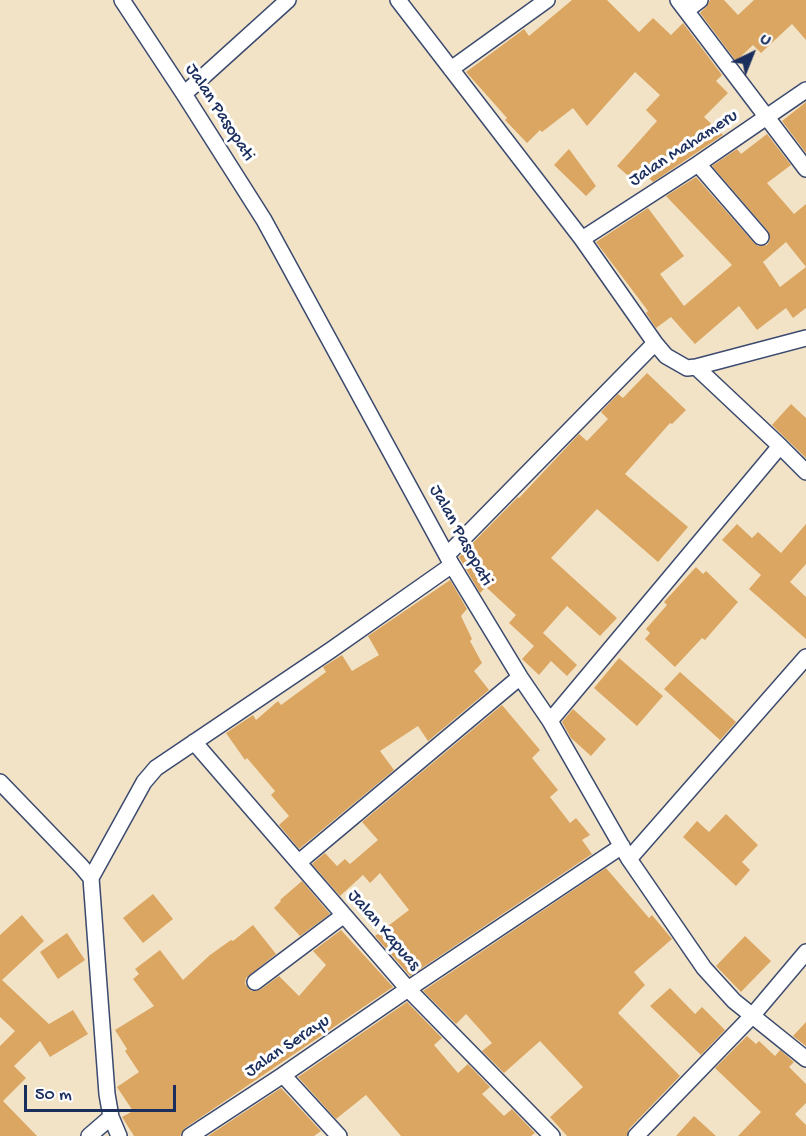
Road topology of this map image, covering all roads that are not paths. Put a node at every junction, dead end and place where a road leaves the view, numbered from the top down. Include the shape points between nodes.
1 (122, 0) edge
2 (288, 0) edge
3 (398, 0) edge
4 (546, 0) edge
5 (700, 0) edge
6 (683, 5) edge
7 (451, 69) junction
8 (806, 90) edge
9 (184, 93) junction
10 (767, 117) junction
11 (698, 164) junction
12 (806, 170) edge
13 (761, 237) dead end
14 (582, 239) junction
15 (806, 338) edge
16 (655, 343) junction
17 (696, 367) junction
18 (780, 446) junction
19 (806, 472) edge
20 (450, 560) junction
21 (806, 657) edge
22 (520, 677) junction
23 (550, 721) junction
24 (194, 742) junction
25 (0, 782) edge
26 (626, 852) junction
27 (299, 862) junction
28 (91, 878) junction
29 (344, 915) junction
30 (806, 952) edge
31 (255, 982) dead end
32 (408, 989) junction
33 (752, 1016) junction
34 (806, 1059) edge
35 (283, 1075) junction
36 (111, 1117) junction
37 (89, 1136) edge
38 (119, 1136) edge
39 (190, 1136) edge
40 (339, 1136) edge
41 (552, 1136) edge
42 (636, 1136) edge

1 - 9 street, Jalan Pasopati
2 - 9 street
3 - 7 street
4 - 7 street
5 - 6 street
6 - 10 street
7 - 14 street
8 - 10 street, Jalan Mahameru
9 - 20 street, Jalan Pasopati via 264,220
10 - 11 street, Jalan Mahameru
10 - 12 street
11 - 13 street
11 - 14 street, Jalan Mahameru
14 - 16 street
15 - 17 street
16 - 17 street via 678,364
16 - 20 street
17 - 18 street
18 - 19 street
18 - 23 street
20 - 22 street, Jalan Pasopati
20 - 24 street via 331,650
21 - 26 street, Jalan Serayu
22 - 23 street, Jalan Pasopati
22 - 27 street
23 - 26 street, Jalan Pasopati
24 - 27 street, Jalan Kapuas
24 - 28 street via 156,768 144,782
25 - 28 street
26 - 32 street, Jalan Serayu
26 - 33 street, Jalan Pasopati via 704,968
27 - 29 street, Jalan Kapuas
28 - 36 street
29 - 31 street
29 - 32 street, Jalan Kapuas
30 - 33 street
32 - 35 street, Jalan Serayu
32 - 41 street, Jalan Kapuas
33 - 34 street, Jalan Pasopati
33 - 42 street
35 - 39 street, Jalan Serayu
35 - 40 street
36 - 37 street
36 - 38 street

